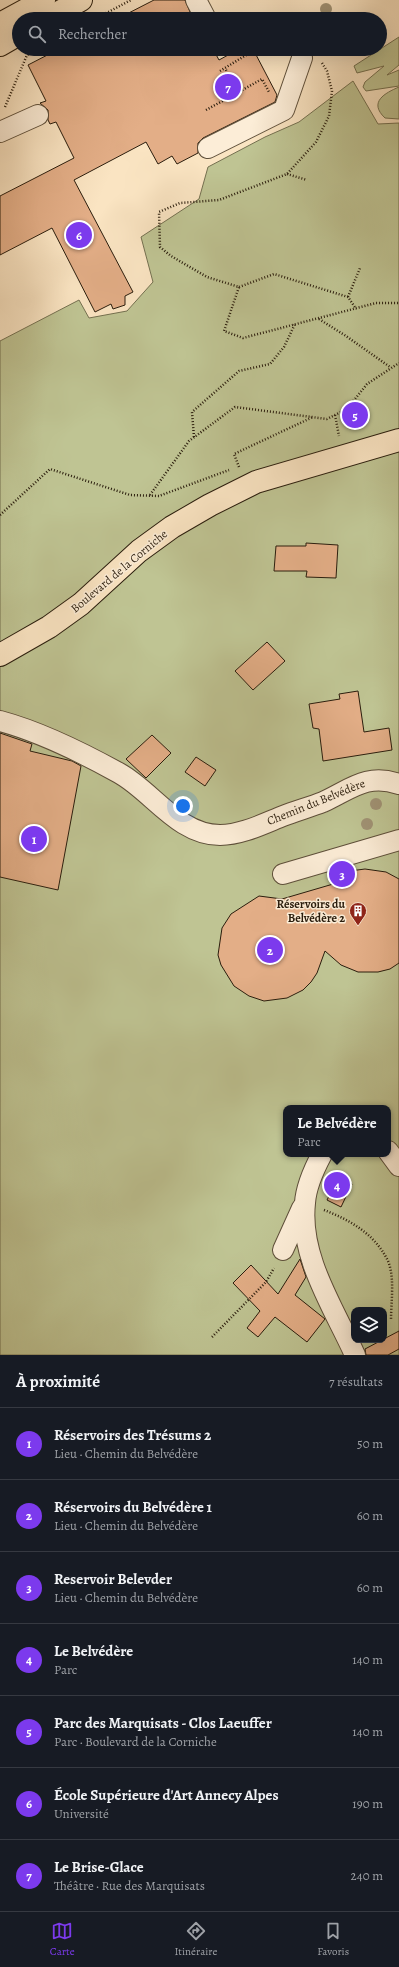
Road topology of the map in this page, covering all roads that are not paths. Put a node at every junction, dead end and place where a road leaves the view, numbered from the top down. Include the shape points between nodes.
1 (44, 0) edge
2 (81, 0) edge
3 (196, 0) edge
4 (22, 12) edge
5 (60, 12) edge
6 (202, 12) edge
7 (12, 17) edge
8 (0, 24) edge
9 (12, 38) edge
10 (0, 45) edge
11 (312, 59) road end
12 (38, 115) dead end
13 (1, 123) edge
14 (208, 148) dead end
15 (399, 440) edge
16 (0, 655) edge
17 (0, 721) edge
18 (399, 784) edge
19 (399, 840) edge
20 (282, 874) dead end
21 (391, 1155) edge
22 (321, 1157) edge
23 (399, 1166) edge
24 (305, 1202) junction
25 (283, 1250) road end
26 (355, 1355) edge

1 - 4 main road
2 - 5 main road
3 - 6 street
7 - 8 main road
9 - 10 main road
11 - 14 street via 284,110
12 - 13 street
15 - 16 main road, Boulevard de la Corniche via 256,482 210,505 172,527 139,551 81,604 49,627
17 - 18 street, Chemin du Belvédère via 27,728 120,773 186,825 204,833 220,835 244,831 323,802 353,785 386,779
19 - 20 street
21 - 23 street
22 - 24 street
24 - 25 street
24 - 26 street via 304,1226 311,1256 331,1306

